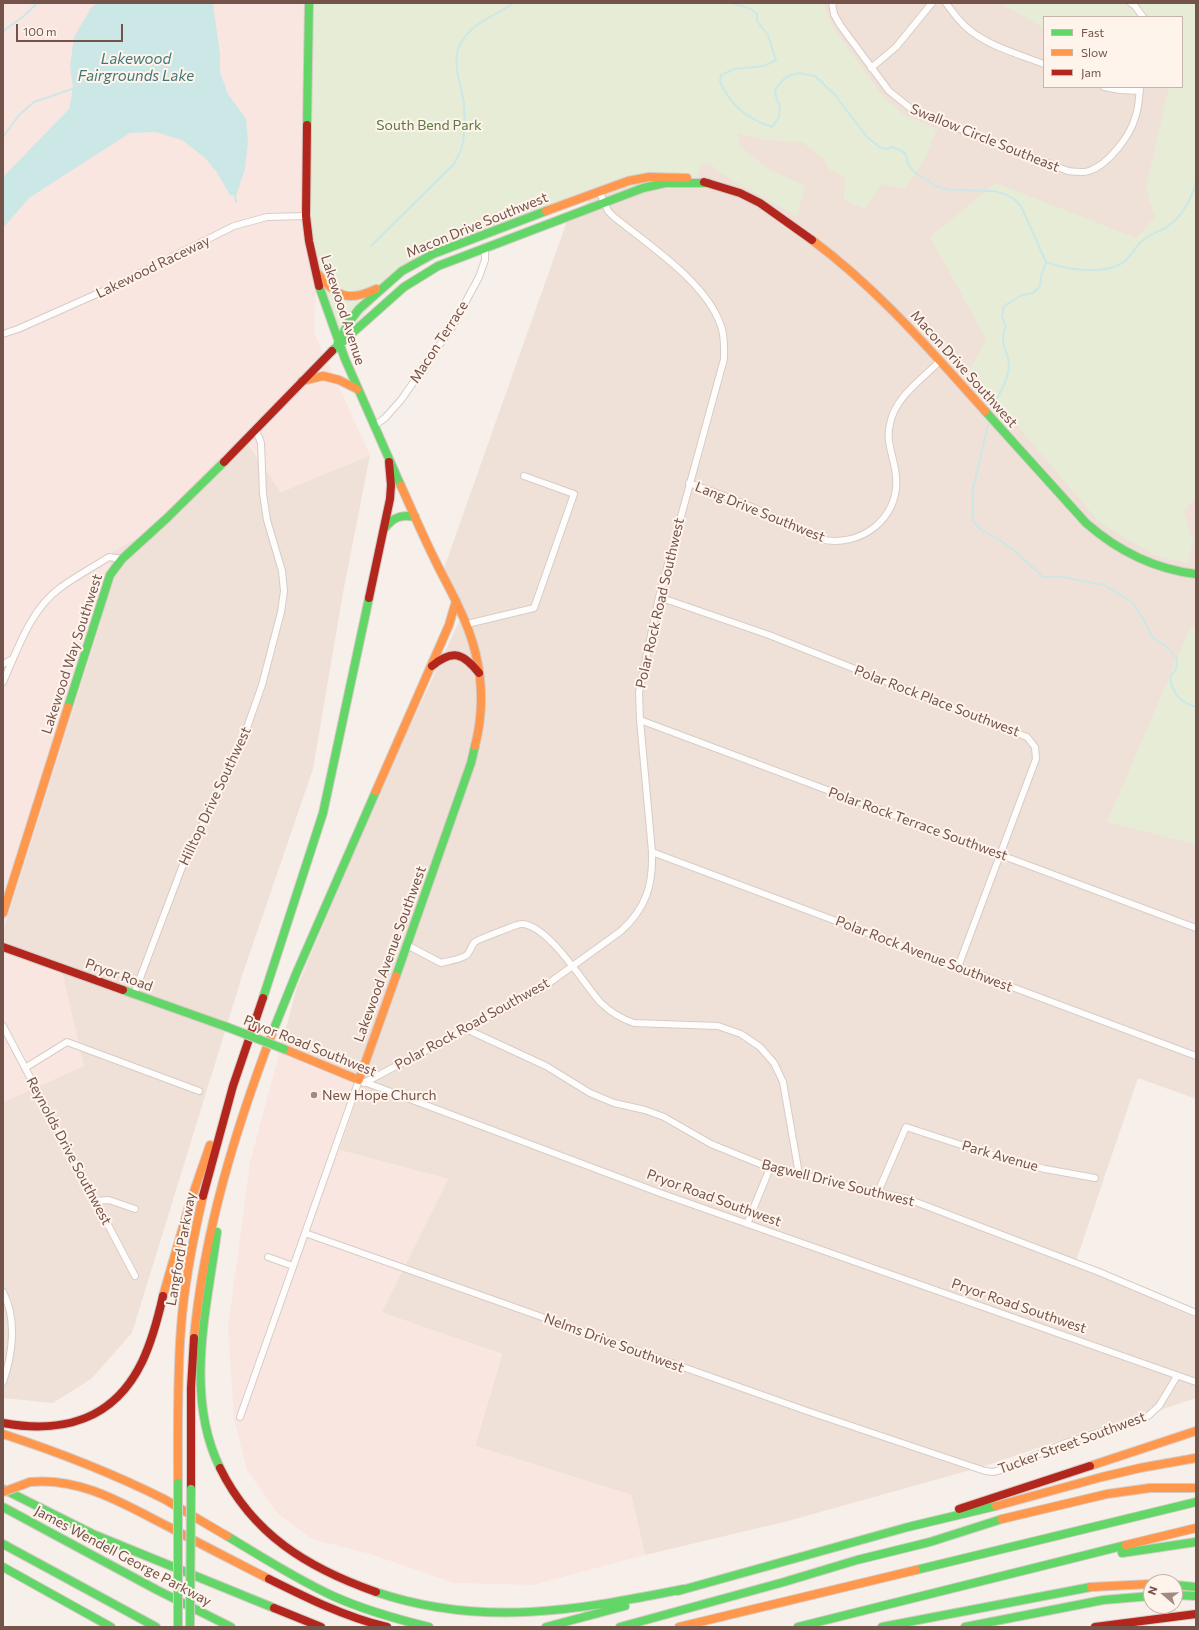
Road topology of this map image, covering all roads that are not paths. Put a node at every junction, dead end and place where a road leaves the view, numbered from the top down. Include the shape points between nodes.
1 (309, 3) edge
2 (832, 3) edge
3 (932, 3) edge
4 (946, 3) edge
5 (1131, 3) edge
6 (1142, 16) edge
7 (1043, 64) edge
8 (871, 68) junction
9 (1109, 88) edge
10 (1140, 89) edge
11 (708, 183) junction
12 (599, 191) junction
13 (604, 202) junction
14 (306, 216) junction
15 (485, 247) junction
16 (315, 270) junction
17 (387, 283) junction
18 (3, 334) edge
19 (338, 344) junction
20 (940, 361) junction
21 (302, 382) junction
22 (357, 389) junction
23 (374, 426) junction
24 (256, 430) junction
25 (389, 462) junction
26 (524, 476) dead end
27 (690, 483) junction
28 (415, 517) junction
29 (384, 529) junction
30 (122, 559) junction
31 (1196, 574) edge
32 (659, 597) junction
33 (456, 601) junction
34 (467, 624) junction
35 (13, 660) junction
36 (3, 664) edge
37 (431, 666) junction
38 (479, 673) junction
39 (3, 682) edge
40 (640, 720) junction
41 (652, 852) junction
42 (1001, 855) junction
43 (3, 912) edge
44 (1196, 928) edge
45 (407, 945) junction
46 (3, 947) edge
47 (573, 966) junction
48 (958, 967) junction
49 (134, 994) junction
50 (3, 1026) edge
51 (227, 1027) joint
52 (466, 1029) junction
53 (1196, 1056) edge
54 (25, 1068) junction
55 (361, 1081) junction
56 (232, 1086) junction
57 (199, 1091) dead end
58 (770, 1168) junction
59 (799, 1174) junction
60 (224, 1177) junction
61 (1095, 1178) dead end
62 (878, 1192) junction
63 (94, 1201) junction
64 (134, 1209) dead end
65 (747, 1224) junction
66 (305, 1233) junction
67 (268, 1258) dead end
68 (293, 1266) junction
69 (135, 1276) dead end
70 (3, 1292) edge
71 (1196, 1313) edge
72 (1178, 1376) junction
73 (3, 1382) edge
74 (1196, 1382) edge
75 (240, 1417) dead end
76 (3, 1423) edge
77 (1196, 1430) edge
78 (3, 1434) edge
79 (925, 1451) joint
80 (1196, 1458) edge
81 (1196, 1488) edge
82 (3, 1489) edge
83 (3, 1492) edge
84 (1196, 1502) edge
85 (3, 1507) edge
86 (908, 1527) junction
87 (1196, 1528) edge
88 (1196, 1542) edge
89 (3, 1544) edge
90 (1066, 1561) junction
91 (3, 1567) edge
92 (1143, 1584) edge
93 (1183, 1586) edge
94 (1196, 1587) edge
95 (684, 1590) junction
96 (1183, 1596) edge
97 (1196, 1596) edge
98 (1143, 1597) edge
99 (1196, 1614) edge
100 (111, 1627) edge
101 (156, 1627) edge
102 (178, 1627) edge
103 (190, 1627) edge
104 (231, 1627) edge
105 (321, 1627) edge
106 (387, 1627) edge
107 (429, 1627) edge
108 (546, 1627) edge
109 (620, 1627) edge
110 (679, 1627) edge
111 (798, 1627) edge
112 (882, 1627) edge
113 (964, 1627) edge
114 (1096, 1627) edge

1 - 14 main road, Lakewood Avenue
2 - 8 street, Swallow Circle Southeast via 840,25
3 - 8 street via 896,47
4 - 7 street via 977,36
5 - 6 street
8 - 10 street, Swallow Circle Southeast via 889,91 914,111 1075,172 1089,171 1100,165 1128,136 1136,117
9 - 10 street
11 - 12 main road, Macon Drive Southwest via 678,177 649,177
11 - 13 main road, Macon Drive Southwest via 665,183
11 - 20 main road, Macon Drive Southwest via 740,193 760,203 829,252 881,298
12 - 13 street, Polar Rock Road Southwest
12 - 17 main road, Macon Drive Southwest via 433,254 402,271
13 - 15 main road, Macon Drive Southwest
13 - 27 street, Polar Rock Road Southwest via 614,218 694,283 712,307 722,327 724,359
14 - 16 main road, Lakewood Avenue
14 - 18 street, Lakewood Raceway via 267,217 234,226 108,289
15 - 19 main road, Macon Drive Southwest via 438,266 404,286
15 - 23 street, Macon Terrace via 485,260 479,277 452,327 401,400
16 - 17 main road via 333,291 348,298 364,296
16 - 19 main road, Lakewood Avenue
17 - 19 main road, Macon Drive Southwest via 359,309
19 - 21 main road, Lakewood Way Southwest
19 - 22 main road, Lakewood Avenue
20 - 27 street, Lang Drive Southwest via 898,402 894,411 888,438 896,476 894,497 884,519 863,536 842,541 819,539 754,508
20 - 31 main road, Macon Drive Southwest via 1086,523 1100,535 1148,563
21 - 22 main road via 323,376 340,380
21 - 24 main road, Lakewood Way Southwest
22 - 23 main road, Lakewood Avenue
23 - 25 main road, Lakewood Avenue
24 - 30 main road, Lakewood Way Southwest
24 - 49 street, Hilltop Drive Southwest via 262,443 262,494 282,571 284,591 281,612 262,685 243,740 184,862
25 - 28 main road, Lakewood Avenue
25 - 29 main road, Langford Parkway via 391,490
26 - 34 street via 574,494 534,608
27 - 32 street, Polar Rock Road Southwest
28 - 29 main road via 398,516
28 - 33 main road, Lakewood Avenue
29 - 56 main road, Langford Parkway via 323,813
30 - 35 street via 109,557 59,588 37,612
30 - 43 main road, Lakewood Way Southwest via 108,580
32 - 40 street, Polar Rock Road Southwest via 639,692
32 - 42 street, Polar Rock Place Southwest via 769,635 1027,737 1035,747 1036,760
33 - 34 main road, Lakewood Avenue Southwest
33 - 37 main road, Langford Parkway
34 - 38 main road, Lakewood Avenue Southwest
35 - 36 street
35 - 39 street
37 - 38 main road via 442,657 454,654 466,659
37 - 60 main road, Langford Parkway via 307,945 274,1026
38 - 45 main road, Lakewood Avenue Southwest via 482,708 478,738
40 - 41 street, Polar Rock Road Southwest
40 - 42 street, Polar Rock Terrace Southwest
41 - 47 street, Polar Rock Road Southwest via 650,885 638,914 621,931
41 - 48 street, Polar Rock Avenue Southwest
42 - 44 street, Polar Rock Terrace Southwest
42 - 48 street, Polar Rock Place Southwest
45 - 47 street via 441,964 466,956 476,941 521,924 540,932
45 - 55 main road, Lakewood Avenue Southwest
46 - 49 main road, Pryor Road
47 - 52 street, Polar Rock Road Southwest via 538,991
47 - 59 street via 601,1003 628,1021 718,1026 741,1034 760,1048 774,1063 783,1082
48 - 53 street, Polar Rock Avenue Southwest
49 - 51 main road, Pryor Road
50 - 54 street, Reynolds Drive Southwest
51 - 55 main road, Pryor Road Southwest, bridge
52 - 55 street, Polar Rock Road Southwest
52 - 58 street, Bagwell Drive Southwest via 546,1066 590,1093 614,1103 664,1116 711,1144
54 - 57 street via 67,1042
54 - 63 street, Reynolds Drive Southwest
55 - 65 street, Pryor Road Southwest
55 - 66 street, Lakewood Avenue Southwest
56 - 76 main road via 197,1178 141,1365 116,1398 101,1410 71,1424 39,1428
56 - 102 main road, Langford Parkway, bridge via 206,1181 185,1291 179,1367
58 - 59 street, Bagwell Drive Southwest
58 - 65 street
59 - 62 street, Bagwell Drive Southwest
60 - 95 main road via 205,1322 203,1414 211,1446 221,1471 247,1512 264,1530 308,1563 332,1576 387,1596 448,1609 486,1613 541,1611
60 - 103 main road, Langford Parkway, bridge via 208,1241 196,1320 191,1413
61 - 62 street, Park Avenue via 1045,1169 992,1155 906,1127
62 - 71 street, Bagwell Drive Southwest via 915,1202 1099,1272
63 - 64 street via 109,1200
63 - 69 street, Reynolds Drive Southwest
65 - 72 street, Pryor Road Southwest
66 - 68 street, Lakewood Avenue Southwest
66 - 79 street, Nelms Drive Southwest via 799,1409
67 - 68 street
68 - 75 street, Lakewood Avenue Southwest
70 - 73 street via 10,1308 12,1325 7,1371
72 - 74 street, Pryor Road Southwest
72 - 79 street, Tucker Street Southwest via 1159,1406 1148,1416 1066,1443 1002,1470 985,1471
77 - 86 main road
78 - 107 main road via 91,1465 134,1484 321,1590 374,1612
80 - 86 main road via 1102,1477
81 - 109 main road via 1150,1488 1107,1494 1015,1515 930,1542
82 - 105 main road via 95,1535
83 - 106 main road, bridge via 45,1479 77,1484 98,1491 303,1597 344,1614
84 - 110 main road
85 - 104 main road, James Wendell George Parkway
86 - 95 main road
87 - 90 main road
88 - 90 main road
89 - 101 main road
90 - 111 main road
91 - 100 main road
92 - 112 main road via 1066,1591
93 - 94 main road
95 - 108 main road
96 - 97 main road
98 - 113 main road via 1103,1600
99 - 114 main road

